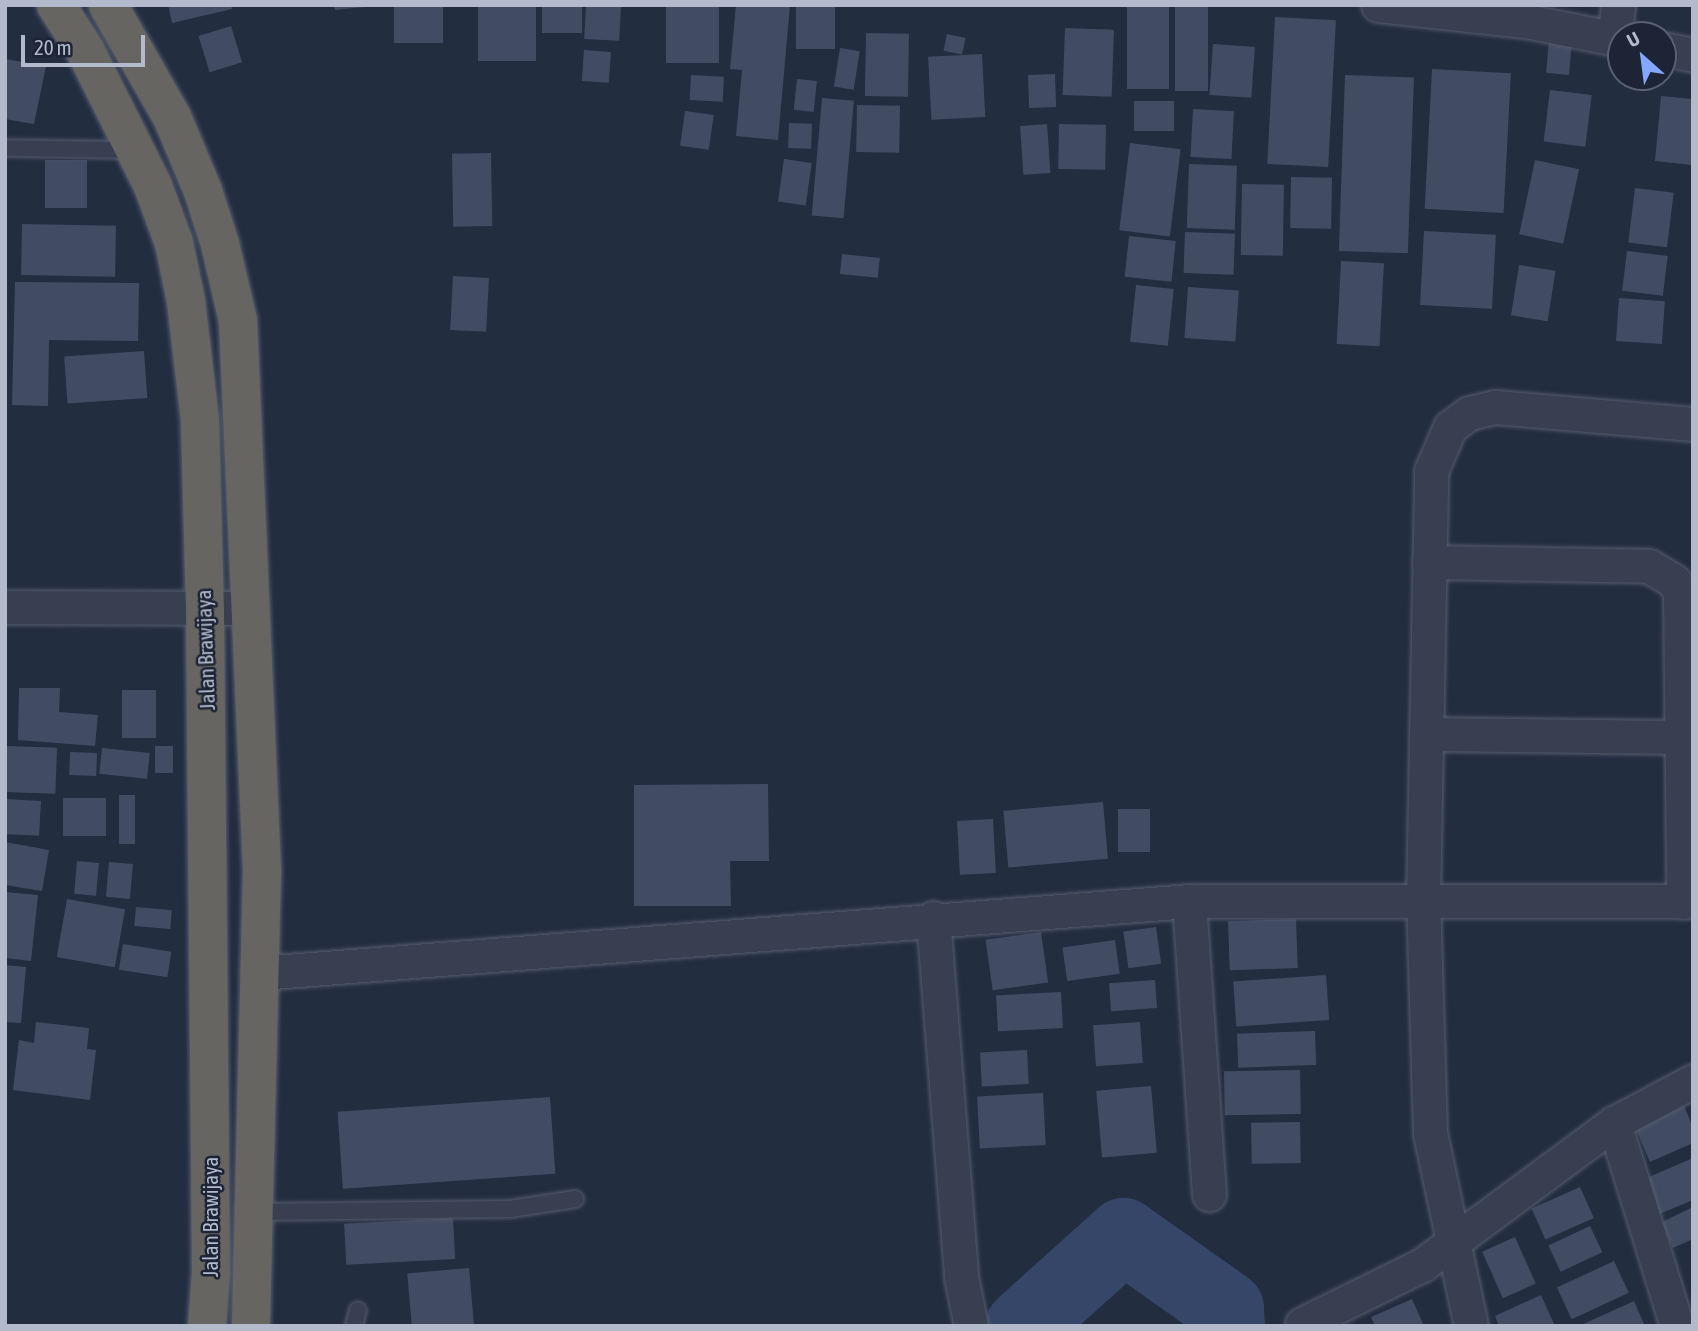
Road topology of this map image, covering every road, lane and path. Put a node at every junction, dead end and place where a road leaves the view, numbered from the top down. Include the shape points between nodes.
1 (56, 5) edge
2 (108, 5) edge
3 (1378, 5) edge
4 (1607, 38) edge
5 (5, 148) edge
6 (136, 150) junction
7 (1693, 424) edge
8 (1429, 562) junction
9 (5, 607) edge
10 (251, 608) junction
11 (205, 611) junction
12 (1426, 734) junction
13 (1681, 737) junction
14 (1189, 901) junction
15 (1423, 901) junction
16 (1688, 902) edge
17 (933, 918) junction
18 (260, 973) junction
19 (1693, 1081) edge
20 (1614, 1123) junction
21 (1209, 1194) dead end
22 (575, 1199) dead end
23 (257, 1212) junction
24 (1453, 1243) junction
25 (1302, 1324) dead end
26 (207, 1326) edge
27 (251, 1326) edge
28 (971, 1326) edge
29 (1471, 1326) edge
30 (1677, 1326) edge

1 - 6 highway, Jalan Brawijaya
2 - 10 highway, Jalan Brawijaya via 172,117 220,244 238,321
3 - 4 street via 1531,22
5 - 6 lane
6 - 11 highway, Jalan Brawijaya via 174,243 187,302 200,421
7 - 8 street via 1495,407 1469,413 1450,426 1431,471
8 - 12 street
8 - 13 street via 1648,566 1666,573 1680,593
9 - 11 street
10 - 11 street
10 - 18 highway, Jalan Brawijaya via 262,871
11 - 26 highway, Jalan Brawijaya via 211,1272
12 - 13 street
12 - 15 street
13 - 16 street
14 - 15 street
14 - 17 street
14 - 21 street
15 - 16 street
15 - 24 street via 1430,1133
17 - 18 street
17 - 28 street via 961,1277
18 - 23 highway, Jalan Brawijaya
19 - 20 street
20 - 24 street
20 - 30 street
22 - 23 lane via 510,1209
23 - 27 highway, Jalan Brawijaya
24 - 25 street via 1422,1265
24 - 29 street

